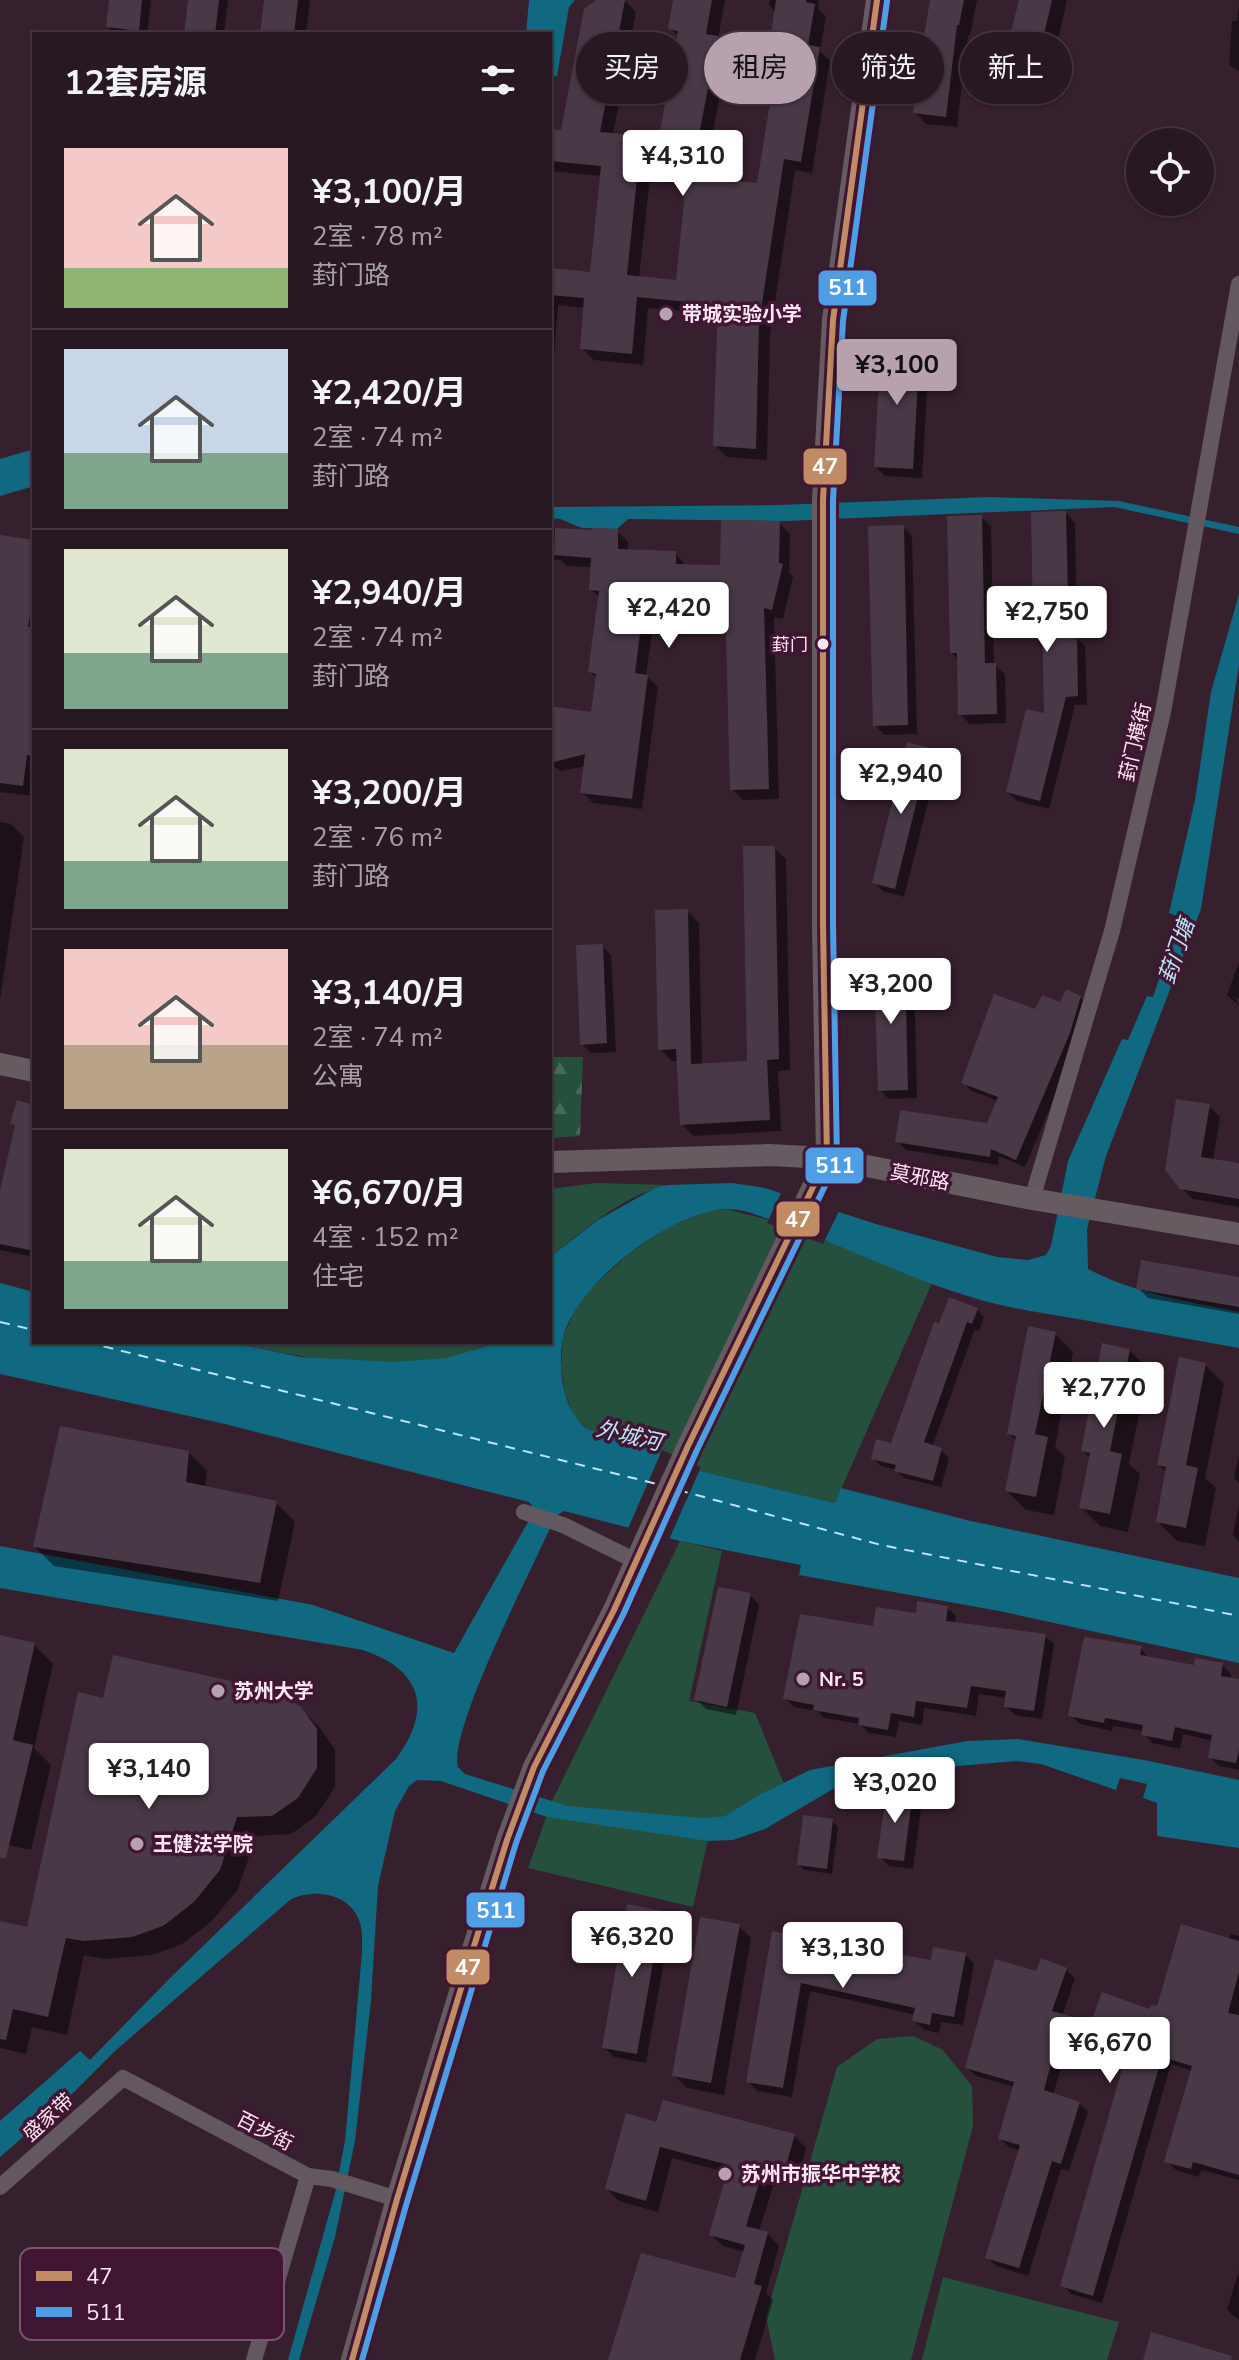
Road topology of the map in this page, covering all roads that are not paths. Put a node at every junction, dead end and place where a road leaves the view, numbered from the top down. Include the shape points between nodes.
1 (877, 0) edge
2 (1239, 284) edge
3 (0, 1064) edge
4 (32, 1071) edge
5 (827, 1158) junction
6 (552, 1162) edge
7 (1040, 1200) junction
8 (1239, 1234) edge
9 (524, 1512) dead end
10 (638, 1555) junction
11 (123, 2078) joint
12 (308, 2176) junction
13 (0, 2187) edge
14 (397, 2199) junction
15 (284, 2258) edge
16 (260, 2340) edge
17 (254, 2360) edge
18 (352, 2360) edge

1 - 5 main road via 833,320 823,500
2 - 7 street, 葑门横街 via 1163,712 1112,931
3 - 4 main road
5 - 6 main road, 莫邪路
5 - 7 main road, 莫邪路
5 - 10 main road
7 - 8 main road, 莫邪路
9 - 10 street
10 - 14 main road via 540,1753 516,1816
11 - 12 street, 百步街
11 - 13 street, 盛家带
12 - 14 street, 百步街
12 - 15 street
14 - 18 main road
16 - 17 street

